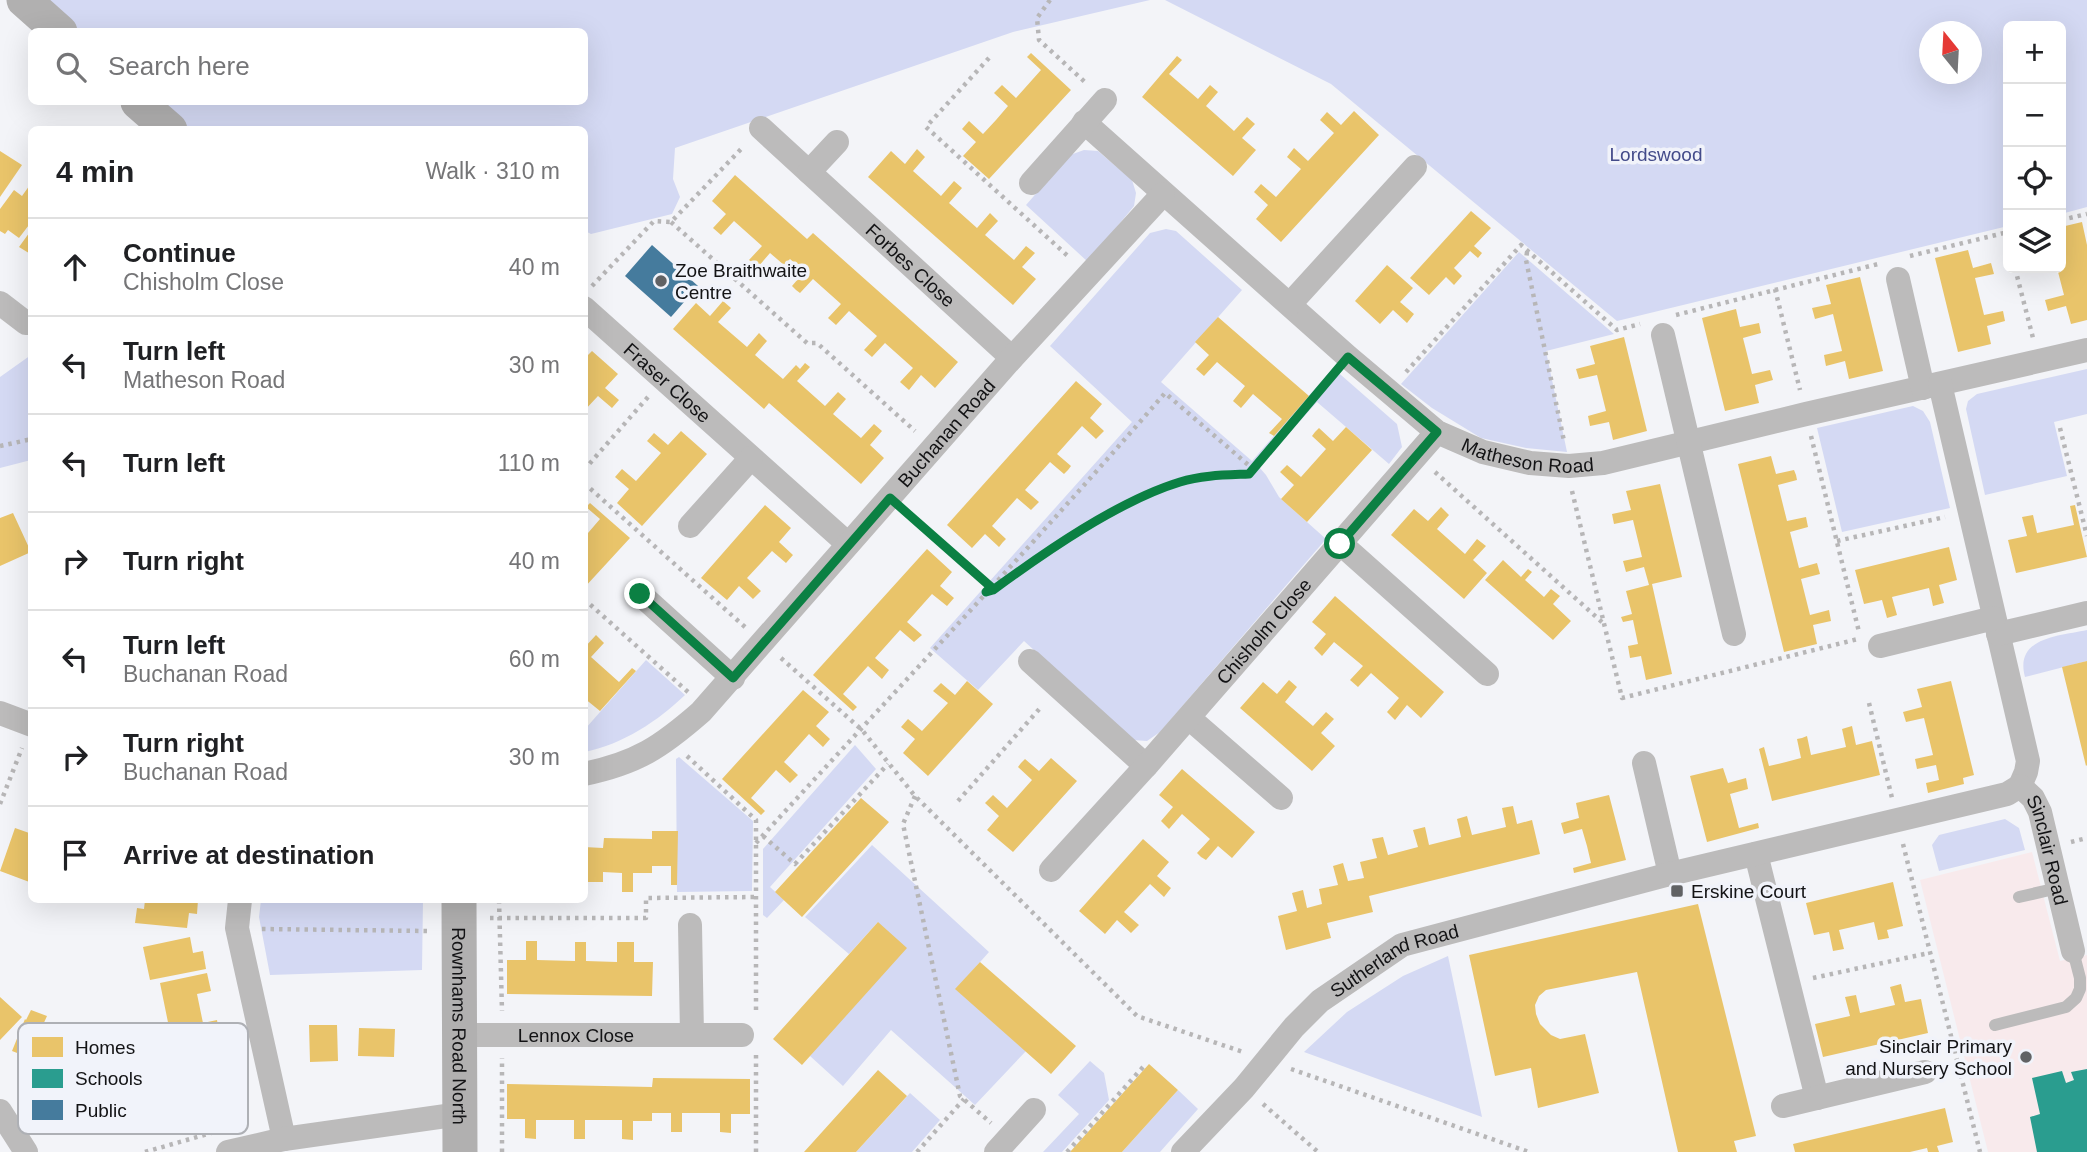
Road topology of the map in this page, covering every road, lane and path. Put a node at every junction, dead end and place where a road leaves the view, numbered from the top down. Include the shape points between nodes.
1 (24, 0) edge
2 (1050, 0) edge
3 (56, 28) edge
4 (989, 58) dead end
5 (1105, 100) joint
6 (141, 105) edge
7 (1084, 122) junction
8 (165, 126) edge
9 (761, 128) joint
10 (837, 142) dead end
11 (1415, 167) dead end
12 (809, 172) junction
13 (1031, 183) dead end
14 (1163, 194) junction
15 (2087, 214) edge
16 (2066, 219) edge
17 (671, 222) junction
18 (2003, 233) edge
19 (1527, 252) junction
20 (1893, 267) junction
21 (2016, 273) edge
22 (1089, 275) junction
23 (1775, 289) junction
24 (588, 290) edge
25 (0, 303) edge
26 (1290, 304) junction
27 (588, 312) edge
28 (26, 323) dead end
29 (1658, 325) junction
30 (2032, 333) dead end
31 (2087, 350) edge
32 (1348, 357) junction
33 (1012, 358) junction
34 (1932, 386) junction
35 (640, 387) dead end
36 (1799, 388) dead end
37 (1388, 391) junction
38 (2060, 428) dead end
39 (1437, 432) junction
40 (28, 440) edge
41 (1688, 442) junction
42 (0, 446) edge
43 (934, 448) junction
44 (1417, 456) junction
45 (751, 458) junction
46 (588, 465) edge
47 (1569, 466) junction
48 (1253, 469) junction
49 (890, 498) junction
50 (1970, 512) junction
51 (690, 526) dead end
52 (2087, 536) edge
53 (1836, 541) dead end
54 (848, 544) junction
55 (1340, 544) junction
56 (991, 587) junction
57 (986, 592) junction
58 (640, 594) dead end
59 (588, 603) edge
60 (2087, 613) edge
61 (1604, 623) dead end
62 (1996, 626) junction
63 (1734, 634) dead end
64 (1880, 646) dead end
65 (1030, 661) dead end
66 (726, 671) junction
67 (1487, 674) dead end
68 (1059, 687) junction
69 (1869, 704) dead end
70 (0, 713) edge
71 (1189, 718) junction
72 (28, 724) edge
73 (28, 733) edge
74 (669, 740) junction
75 (1644, 763) dead end
76 (888, 764) dead end
77 (1146, 766) junction
78 (588, 773) edge
79 (2020, 786) junction
80 (915, 796) dead end
81 (1281, 798) dead end
82 (958, 801) dead end
83 (0, 804) edge
84 (1897, 820) junction
85 (763, 836) junction
86 (756, 843) junction
87 (1756, 854) junction
88 (1051, 870) dead end
89 (1670, 874) junction
90 (2058, 888) junction
91 (756, 897) junction
92 (2019, 897) dead end
93 (240, 903) edge
94 (469, 916) edge
95 (690, 925) dead end
96 (237, 929) junction
97 (2077, 939) edge
98 (1929, 953) junction
99 (1788, 983) junction
100 (1995, 1025) dead end
101 (751, 1034) junction
102 (460, 1035) junction
103 (692, 1035) junction
104 (1143, 1066) dead end
105 (1925, 1072) dead end
106 (1244, 1088) junction
107 (1817, 1098) junction
108 (964, 1100) junction
109 (1783, 1106) dead end
110 (1034, 1110) dead end
111 (0, 1111) edge
112 (460, 1114) junction
113 (284, 1139) junction
114 (1002, 1145) edge
115 (26, 1152) edge
116 (228, 1152) edge
117 (460, 1152) edge
118 (756, 1152) edge
119 (917, 1152) edge
120 (1067, 1152) edge
121 (1183, 1152) edge
122 (1318, 1152) edge
123 (1980, 1152) edge

1 - 3 street
2 - 5 path via 1037,18 1039,40
4 - 22 path via 926,127
5 - 7 street
6 - 8 street
7 - 13 street
7 - 14 street, Matheson Road
9 - 12 street, Forbes Close
9 - 17 path
10 - 12 street
11 - 26 street
12 - 33 street, Forbes Close
14 - 22 street, Buchanan Road
14 - 26 street, Matheson Road
15 - 16 path
17 - 24 path via 654,221
17 - 43 path
18 - 20 path
19 - 29 path via 1617,330
19 - 37 path via 1521,245
19 - 47 path
20 - 23 path
20 - 34 street
21 - 30 path
22 - 33 street, Buchanan Road
23 - 29 path
23 - 36 path
25 - 28 street
26 - 32 street, Matheson Road
27 - 45 street, Fraser Close
29 - 41 street
31 - 34 street, Matheson Road
32 - 37 street, Matheson Road
32 - 48 path
33 - 43 street, Buchanan Road
34 - 41 street, Matheson Road
34 - 50 street, Sinclair Road
35 - 46 path via 650,395
37 - 39 street, Matheson Road
38 - 52 path
39 - 44 street, Chisholm Close
39 - 47 street, Matheson Road via 1483,452
40 - 42 path
41 - 47 street, Matheson Road via 1603,463
41 - 63 street
43 - 49 street, Buchanan Road
44 - 55 street, Chisholm Close
44 - 61 path
45 - 51 street
45 - 54 street, Fraser Close
48 - 56 path via 1165,393
48 - 57 path via 1249,474 1204,477 1155,491
49 - 54 street, Buchanan Road
49 - 56 path
50 - 53 path
50 - 62 street, Sinclair Road
54 - 66 street, Buchanan Road
55 - 67 street
55 - 71 street, Chisholm Close
56 - 57 path
57 - 85 path
58 - 66 street
59 - 66 path via 692,696
60 - 62 street
62 - 64 street
62 - 79 street, Sinclair Road via 2028,761
65 - 68 street
66 - 74 street, Buchanan Road via 701,712
68 - 77 street
68 - 82 path
69 - 84 path
70 - 72 street
71 - 77 street, Chisholm Close
71 - 81 street
73 - 83 path
74 - 78 street, Buchanan Road via 637,758
74 - 86 path via 756,820
75 - 89 street
76 - 85 path via 795,864
77 - 88 street, Chisholm Close
79 - 84 street, Sutherland Road via 2007,794
79 - 90 street, Sinclair Road via 2040,812
80 - 108 path via 903,824
84 - 87 street, Sutherland Road
84 - 98 path
85 - 86 path
86 - 91 path
87 - 89 street, Sutherland Road
87 - 99 street
89 - 106 street, Sutherland Road via 1402,945 1320,1001
90 - 92 lane
90 - 97 street, Sinclair Road
91 - 94 path via 646,898 646,918
91 - 101 path
93 - 96 street
94 - 96 path
94 - 102 street, Rownhams Road North
95 - 103 street
96 - 113 street
97 - 100 lane via 2080,989 2076,998 2066,1007
98 - 99 path
98 - 123 path
99 - 107 street
101 - 103 street, Lennox Close
101 - 118 path
102 - 103 street, Lennox Close
102 - 112 street, Rownhams Road North
104 - 120 path
105 - 107 street
106 - 121 street, Sutherland Road
106 - 122 path
107 - 109 street
108 - 114 path
108 - 119 path
110 - 114 street
111 - 115 street
112 - 113 street
112 - 117 street, Rownhams Road North
113 - 116 street

